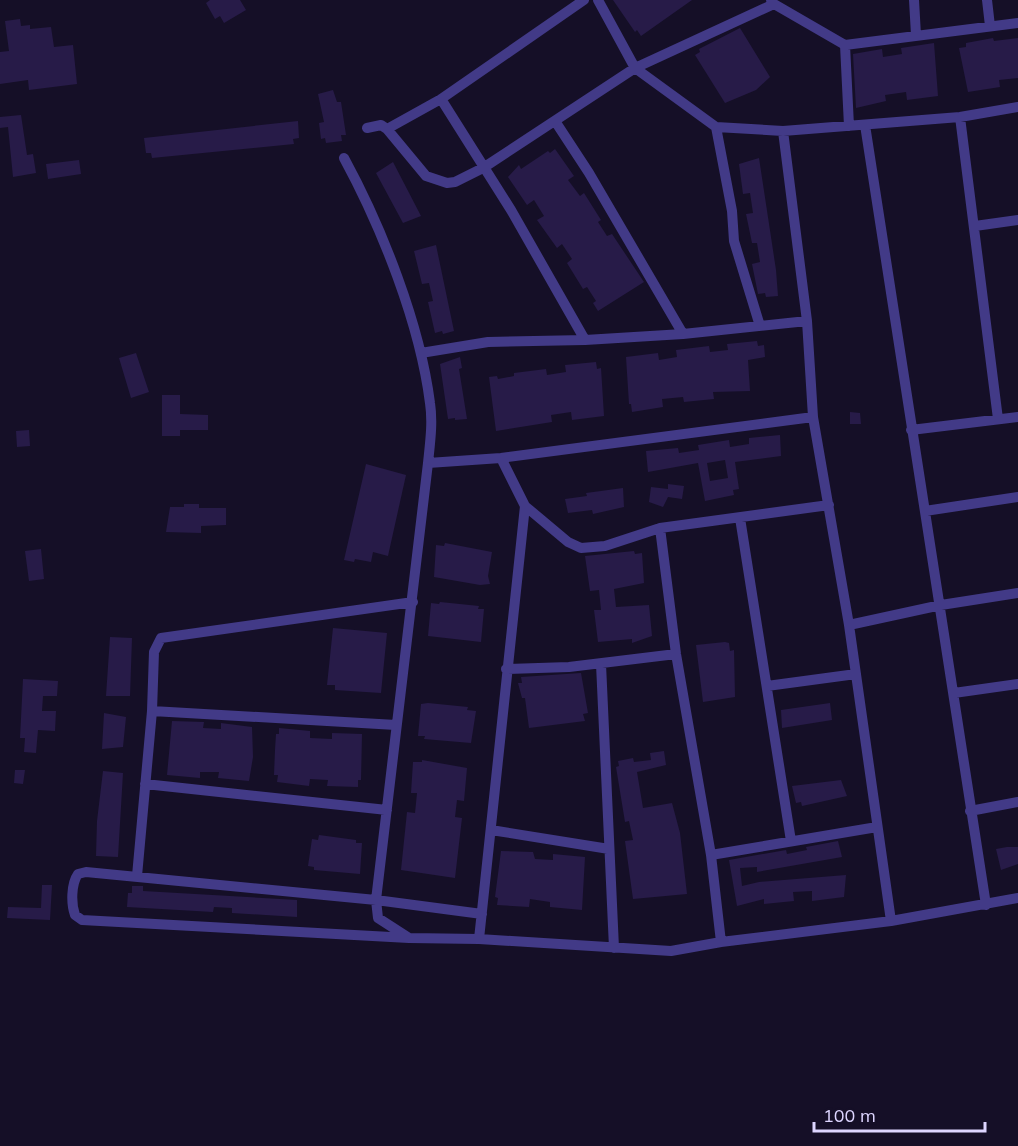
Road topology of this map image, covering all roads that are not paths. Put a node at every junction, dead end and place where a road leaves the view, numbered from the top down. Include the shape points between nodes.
1 (584, 0) edge
2 (598, 0) edge
3 (914, 0) edge
4 (987, 0) edge
5 (772, 2) edge
6 (1018, 23) edge
7 (990, 26) junction
8 (916, 35) junction
9 (845, 45) junction
10 (635, 68) junction
11 (441, 99) junction
12 (1018, 107) edge
13 (960, 117) junction
14 (555, 122) junction
15 (865, 125) junction
16 (849, 126) junction
17 (716, 127) junction
18 (367, 128) dead end
19 (387, 129) junction
20 (783, 131) junction
21 (344, 158) dead end
22 (483, 168) junction
23 (1018, 220) edge
24 (975, 226) junction
25 (807, 321) junction
26 (760, 326) junction
27 (683, 334) junction
28 (585, 340) junction
29 (421, 353) junction
30 (813, 417) junction
31 (1018, 417) edge
32 (998, 419) junction
33 (911, 430) junction
34 (501, 458) junction
35 (428, 463) junction
36 (1018, 497) edge
37 (829, 505) junction
38 (525, 506) junction
39 (925, 511) junction
40 (740, 518) junction
41 (660, 528) junction
42 (1018, 593) edge
43 (413, 602) junction
44 (941, 605) junction
45 (849, 625) junction
46 (676, 654) junction
47 (601, 664) junction
48 (506, 669) junction
49 (856, 674) junction
50 (1018, 684) edge
51 (767, 686) junction
52 (954, 693) junction
53 (152, 711) junction
54 (396, 724) junction
55 (145, 784) junction
56 (1018, 802) edge
57 (387, 810) junction
58 (970, 811) junction
59 (877, 827) junction
60 (490, 830) junction
61 (791, 841) junction
62 (609, 849) junction
63 (711, 855) junction
64 (136, 876) junction
65 (1018, 898) edge
66 (376, 900) junction
67 (986, 905) junction
68 (482, 914) junction
69 (891, 921) junction
70 (409, 938) junction
71 (479, 939) junction
72 (721, 942) junction
73 (614, 948) junction

1 - 11 street
2 - 10 street
3 - 8 street
4 - 7 street
5 - 9 street
5 - 10 street
6 - 7 street
7 - 8 street
8 - 9 street
9 - 16 street
10 - 14 street
10 - 17 street
11 - 19 street
11 - 22 street
12 - 13 street
13 - 15 street
13 - 24 street
14 - 22 street
14 - 27 street
15 - 16 street
15 - 33 street
16 - 20 street
17 - 20 street
17 - 26 street via 734,241
18 - 19 street via 381,125
19 - 22 street via 416,167 432,180 455,182
20 - 25 street
21 - 29 street via 386,246
22 - 28 street via 512,210
23 - 24 street
24 - 32 street
25 - 26 street
25 - 30 street
26 - 27 street
27 - 28 street
28 - 29 street via 488,342
29 - 35 street via 430,403
30 - 34 street
30 - 37 street
31 - 32 street
32 - 33 street
33 - 39 street
34 - 35 street
34 - 38 street
35 - 43 street
36 - 39 street
37 - 40 street
37 - 45 street
38 - 41 street via 581,548 605,546
38 - 48 street
39 - 44 street
40 - 41 street
40 - 51 street
41 - 46 street
42 - 44 street
43 - 53 street via 166,636 155,647
43 - 54 street
44 - 45 street
44 - 52 street
45 - 49 street
46 - 47 street
46 - 63 street
47 - 48 street
47 - 62 street
48 - 60 street
49 - 51 street
49 - 59 street
50 - 52 street
51 - 61 street
52 - 58 street
53 - 54 street
53 - 55 street
54 - 57 street
55 - 57 street
55 - 64 street
56 - 58 street
57 - 66 street
58 - 67 street
59 - 61 street
59 - 69 street
60 - 62 street
60 - 68 street
61 - 63 street
62 - 73 street
63 - 72 street
64 - 66 street
64 - 70 street via 78,874 74,880 75,915 82,920
65 - 67 street
66 - 68 street
66 - 70 street via 378,918
67 - 69 street
68 - 71 street
69 - 72 street
70 - 71 street
71 - 73 street
72 - 73 street via 671,951

